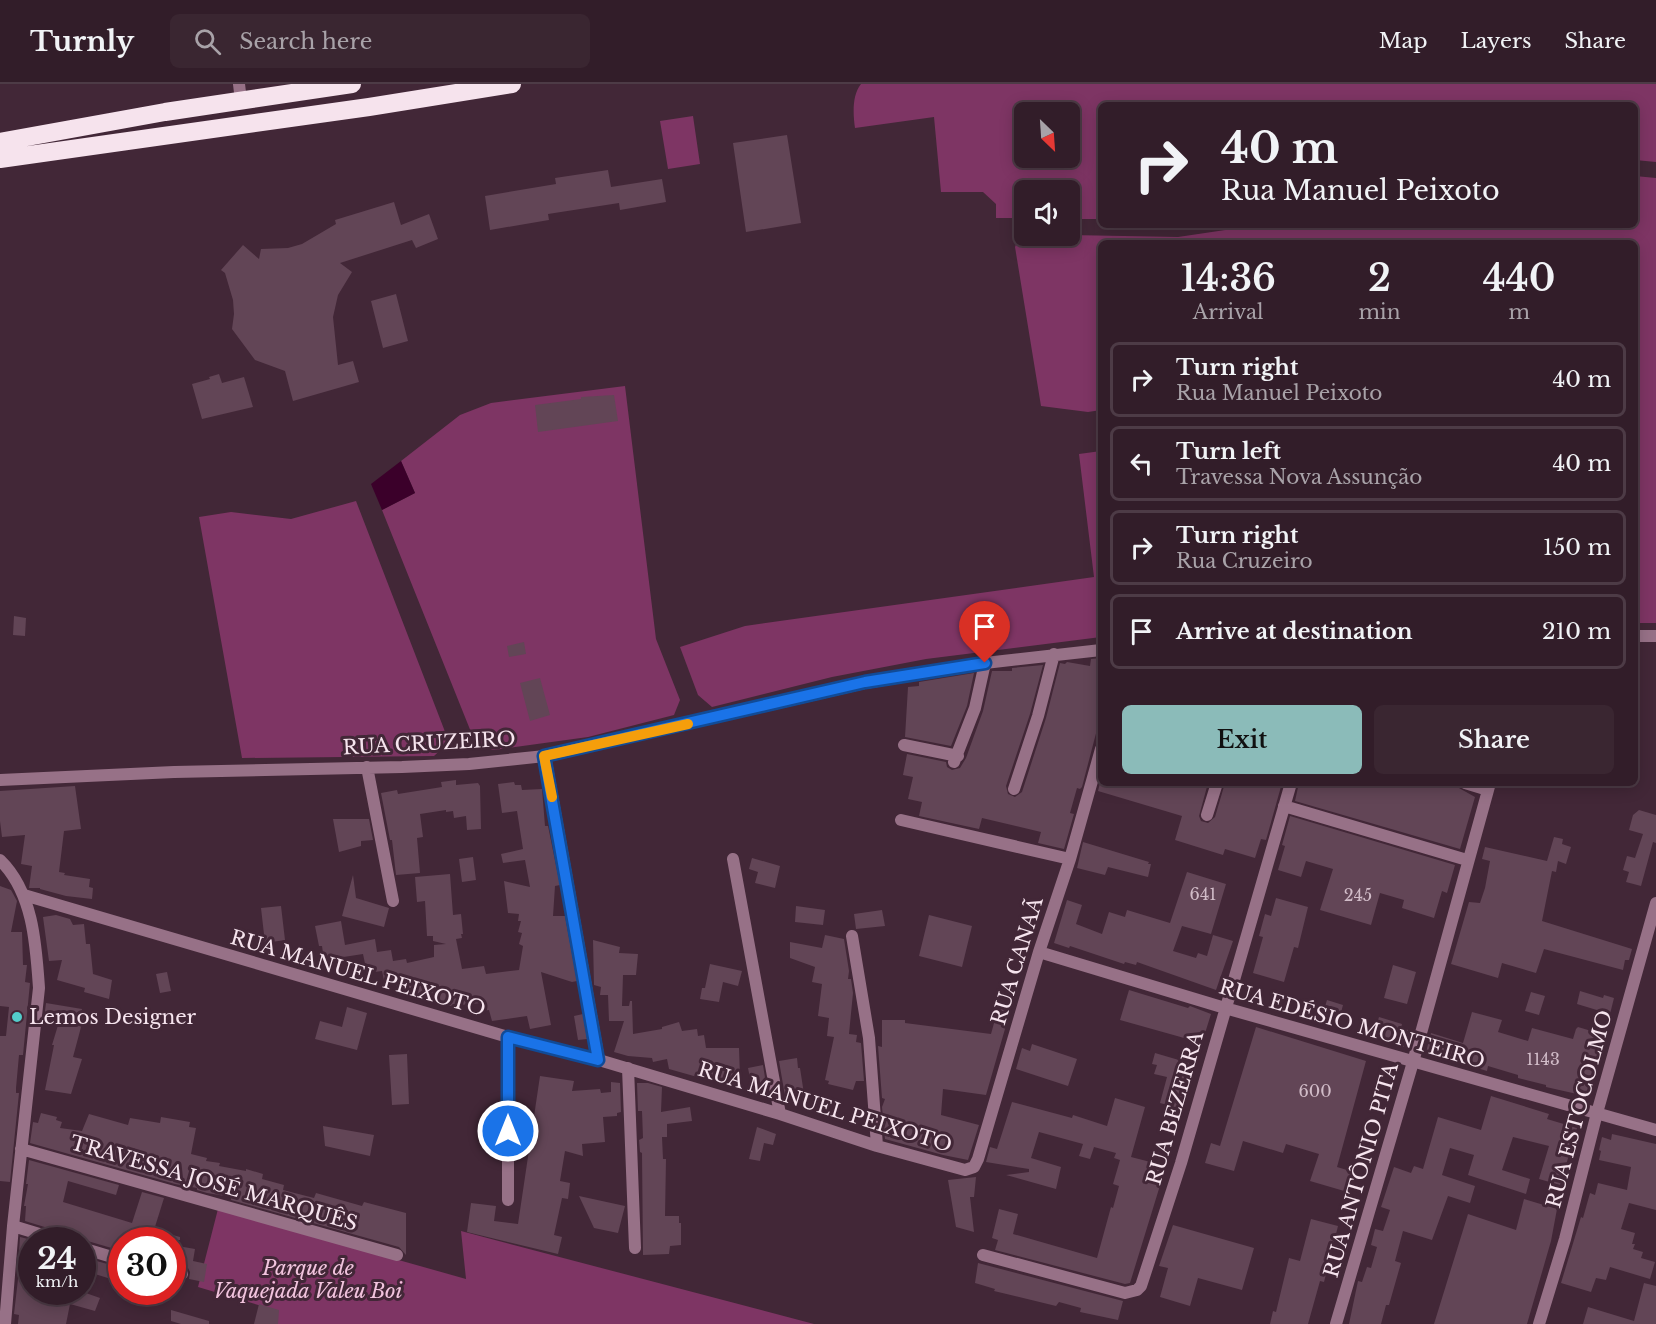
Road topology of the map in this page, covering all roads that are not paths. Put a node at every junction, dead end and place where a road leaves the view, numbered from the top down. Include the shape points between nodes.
1 (352, 84) edge
2 (512, 84) edge
3 (240, 92) edge
4 (0, 142) edge
5 (0, 159) edge
6 (1638, 636) edge
7 (1656, 636) edge
8 (1098, 650) edge
9 (1054, 654) junction
10 (985, 663) junction
11 (904, 746) dead end
12 (544, 756) junction
13 (1098, 760) edge
14 (367, 767) junction
15 (0, 780) edge
16 (1216, 786) edge
17 (1290, 786) edge
18 (1489, 787) edge
19 (1014, 789) dead end
20 (1284, 806) junction
21 (1207, 815) dead end
22 (901, 820) dead end
23 (733, 859) dead end
24 (1070, 859) junction
25 (0, 860) edge
26 (1467, 860) junction
27 (24, 895) junction
28 (393, 902) dead end
29 (1656, 903) edge
30 (852, 936) dead end
31 (1039, 952) junction
32 (1225, 1008) junction
33 (508, 1037) junction
34 (598, 1060) junction
35 (1413, 1062) junction
36 (628, 1068) junction
37 (1597, 1113) junction
38 (780, 1114) junction
39 (1656, 1130) edge
40 (877, 1146) junction
41 (21, 1149) junction
42 (957, 1167) joint
43 (508, 1200) dead end
44 (13, 1226) junction
45 (18, 1228) edge
46 (635, 1248) dead end
47 (397, 1255) dead end
48 (983, 1255) dead end
49 (5, 1324) edge
50 (1336, 1324) edge
51 (1539, 1324) edge

1 - 3 highway
2 - 5 highway
3 - 4 highway via 165,112
6 - 7 street
8 - 9 street, RUA CRUZEIRO
9 - 10 street, RUA CRUZEIRO
9 - 19 street
10 - 11 street via 975,708 956,759
10 - 12 street, RUA CRUZEIRO via 865,682
12 - 14 street, RUA CRUZEIRO via 469,764
12 - 34 street
13 - 24 street, RUA CANAÃ
14 - 15 street, RUA CRUZEIRO
14 - 28 street
16 - 21 street
17 - 20 street, RUA BEZERRA
18 - 26 street, RUA ANTÔNIO PITA
20 - 26 street
20 - 32 street, RUA BEZERRA
22 - 24 street
23 - 38 street
24 - 31 street, RUA CANAÃ
25 - 27 street via 12,871
26 - 35 street, RUA ANTÔNIO PITA
27 - 33 street, RUA MANUEL PEIXOTO
27 - 41 street via 39,988
29 - 37 street, RUA ESTOCOLMO
30 - 40 street via 869,1038
31 - 32 street, RUA EDÉSIO MONTEIRO
31 - 42 street, RUA CANAÃ via 978,1159 970,1169
32 - 35 street, RUA EDÉSIO MONTEIRO
32 - 48 street, RUA BEZERRA via 1144,1279 1137,1290 1125,1293
33 - 34 street, RUA MANUEL PEIXOTO
33 - 43 street
34 - 36 street, RUA MANUEL PEIXOTO
35 - 37 street, RUA EDÉSIO MONTEIRO
35 - 50 street, RUA ANTÔNIO PITA
36 - 38 street, RUA MANUEL PEIXOTO
36 - 46 street
37 - 39 street, RUA EDÉSIO MONTEIRO
37 - 51 street, RUA ESTOCOLMO
38 - 40 street, RUA MANUEL PEIXOTO
40 - 42 street, RUA MANUEL PEIXOTO
41 - 44 street
41 - 47 street, TRAVESSA JOSÉ MARQUÊS
44 - 45 street
44 - 49 street

